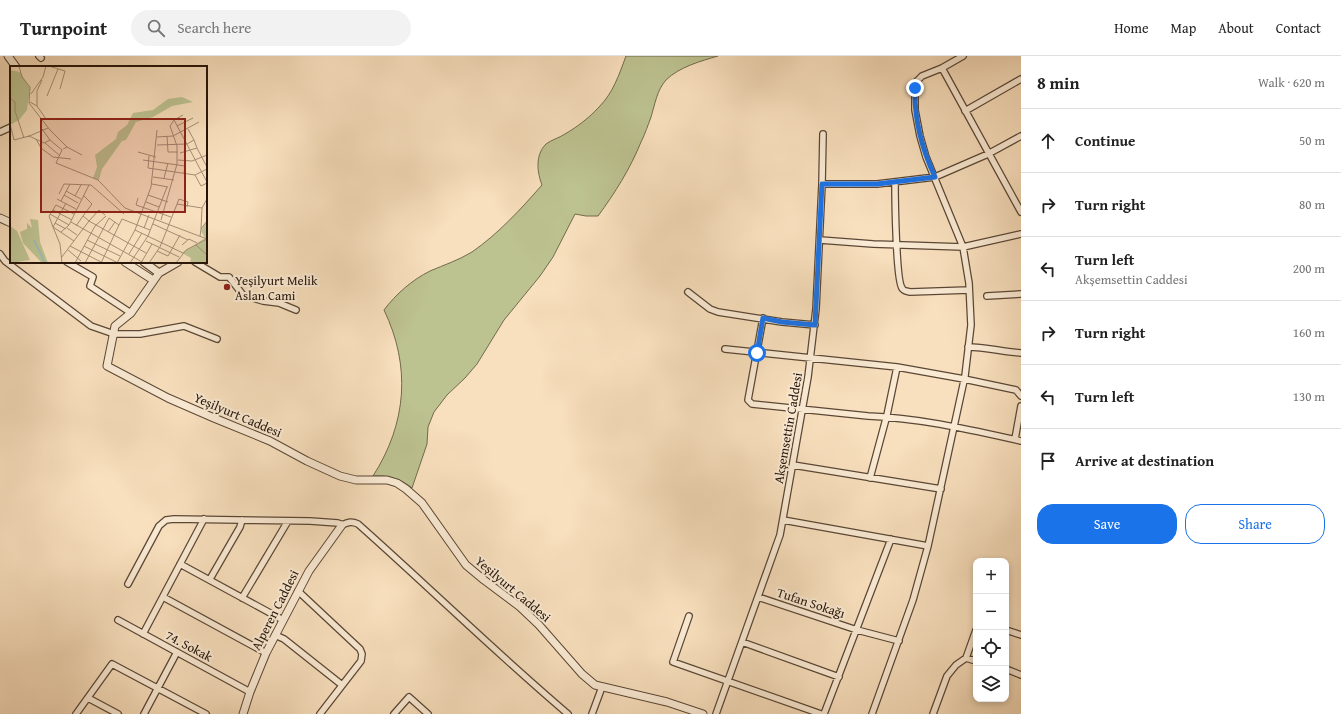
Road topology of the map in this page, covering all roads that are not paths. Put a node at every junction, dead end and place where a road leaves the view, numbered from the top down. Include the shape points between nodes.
1 (8, 56) edge
2 (962, 56) edge
3 (15, 66) edge
4 (942, 68) junction
5 (1021, 79) edge
6 (965, 111) junction
7 (10, 128) edge
8 (0, 132) edge
9 (823, 134) dead end
10 (1021, 136) edge
11 (988, 154) junction
12 (935, 177) junction
13 (895, 182) junction
14 (822, 184) junction
15 (1021, 212) edge
16 (0, 218) edge
17 (10, 223) edge
18 (1021, 234) edge
19 (820, 240) junction
20 (897, 244) junction
21 (963, 247) junction
22 (0, 254) edge
23 (69, 263) edge
24 (127, 263) edge
25 (145, 263) edge
26 (176, 263) edge
27 (197, 263) edge
28 (159, 273) junction
29 (154, 280) junction
30 (969, 290) junction
31 (688, 292) dead end
32 (1021, 294) edge
33 (987, 296) dead end
34 (296, 310) dead end
35 (131, 312) junction
36 (763, 318) junction
37 (815, 325) junction
38 (114, 334) junction
39 (217, 339) dead end
40 (968, 347) junction
41 (725, 349) dead end
42 (757, 353) junction
43 (1021, 353) edge
44 (811, 359) junction
45 (897, 367) junction
46 (964, 379) junction
47 (1021, 396) edge
48 (1021, 406) edge
49 (802, 410) junction
50 (886, 417) junction
51 (955, 427) junction
52 (1018, 440) edge
53 (793, 465) junction
54 (870, 478) junction
55 (941, 489) junction
56 (204, 519) junction
57 (242, 520) junction
58 (783, 520) junction
59 (288, 521) junction
60 (342, 525) junction
61 (891, 539) junction
62 (928, 546) junction
63 (180, 564) junction
64 (210, 579) junction
65 (128, 584) dead end
66 (298, 591) junction
67 (163, 597) junction
68 (758, 597) junction
69 (242, 598) junction
70 (689, 616) dead end
71 (118, 620) dead end
72 (283, 620) junction
73 (857, 630) junction
74 (1009, 631) edge
75 (143, 634) junction
76 (1021, 634) edge
77 (275, 635) junction
78 (973, 638) edge
79 (899, 641) junction
80 (742, 642) junction
81 (177, 652) junction
82 (266, 653) junction
83 (966, 658) junction
84 (973, 659) edge
85 (1009, 670) edge
86 (1021, 674) edge
87 (838, 677) junction
88 (727, 681) junction
89 (342, 685) junction
90 (602, 687) junction
91 (158, 688) junction
92 (250, 692) junction
93 (88, 698) junction
94 (76, 714) edge
95 (118, 714) edge
96 (144, 714) edge
97 (206, 714) edge
98 (243, 714) edge
99 (320, 714) edge
100 (394, 714) edge
101 (428, 714) edge
102 (568, 714) edge
103 (592, 714) edge
104 (703, 714) edge
105 (716, 714) edge
106 (823, 714) edge
107 (872, 714) edge
108 (933, 714) edge

1 - 3 street
2 - 4 street
4 - 6 street
4 - 12 street via 922,76 915,88 915,110 919,131
5 - 6 street
6 - 11 street
7 - 8 street
9 - 14 street, Akşemsettin Caddesi
10 - 11 street
11 - 12 street
11 - 15 street
12 - 13 street
12 - 21 street
13 - 14 street
13 - 20 street
14 - 19 street, Akşemsettin Caddesi
16 - 17 street
18 - 21 street
19 - 20 street
19 - 37 street, Akşemsettin Caddesi
20 - 21 street
20 - 30 street via 898,275 902,289 910,292
21 - 30 street
22 - 38 street via 5,262 91,326
23 - 35 street via 93,277 90,286
24 - 29 street
25 - 28 street
26 - 28 street
27 - 34 street via 220,277 229,277 243,295 263,301 279,302
28 - 29 street
29 - 35 street
30 - 40 street via 971,325
31 - 36 street via 718,312
32 - 33 street
35 - 38 street via 116,326
36 - 37 street
36 - 42 street
37 - 44 street, Akşemsettin Caddesi
38 - 39 street via 140,334 184,326
38 - 90 street, Yeşilyurt Caddesi via 107,366 168,398 270,441 340,476 356,480 387,480 406,489 422,503 466,565 539,624 582,674 595,685
40 - 43 street
40 - 46 street
41 - 42 street
42 - 44 street
42 - 49 street via 749,402 755,406
44 - 45 street
44 - 49 street, Akşemsettin Caddesi
45 - 46 street
45 - 50 street
46 - 47 street via 1016,390
46 - 51 street
48 - 52 street
49 - 50 street
49 - 53 street, Akşemsettin Caddesi
50 - 51 street
50 - 54 street
51 - 52 street
51 - 55 street
53 - 54 street
53 - 58 street, Akşemsettin Caddesi
54 - 55 street
55 - 62 street
56 - 57 street
56 - 63 street
56 - 65 street via 170,519 161,523
57 - 59 street
57 - 64 street
58 - 61 street
58 - 68 street, Akşemsettin Caddesi
59 - 60 street
59 - 69 street
60 - 66 street, Alperen Caddesi
60 - 102 street via 350,522 358,524
61 - 62 street
61 - 73 street
62 - 79 street
63 - 64 street
63 - 67 street
64 - 69 street
66 - 72 street, Alperen Caddesi
66 - 89 street via 361,651 361,660
67 - 75 street
67 - 82 street
68 - 73 street, Tufan Sokağı
68 - 80 street, Akşemsettin Caddesi
69 - 72 street
70 - 88 street via 673,662
71 - 75 street, 74. Sokak
72 - 77 street, Alperen Caddesi
73 - 79 street, Tufan Sokağı
73 - 87 street, Tufan Sokağı
74 - 76 street
75 - 81 street, 74. Sokak
77 - 82 street, Alperen Caddesi
77 - 89 street via 284,639
78 - 83 street
79 - 107 street
80 - 87 street
80 - 88 street, Akşemsettin Caddesi
81 - 91 street
81 - 92 street, 74. Sokak
82 - 92 street, Alperen Caddesi
83 - 84 street
83 - 108 street via 947,676
85 - 86 street
87 - 106 street, Tufan Sokağı
88 - 105 street, Akşemsettin Caddesi
88 - 106 street
89 - 99 street
90 - 103 street
90 - 104 street, Yeşilyurt Caddesi via 667,702
91 - 93 street via 112,664
91 - 96 street
91 - 97 street
92 - 98 street, Alperen Caddesi
93 - 94 street
93 - 95 street
100 - 101 street via 409,697

